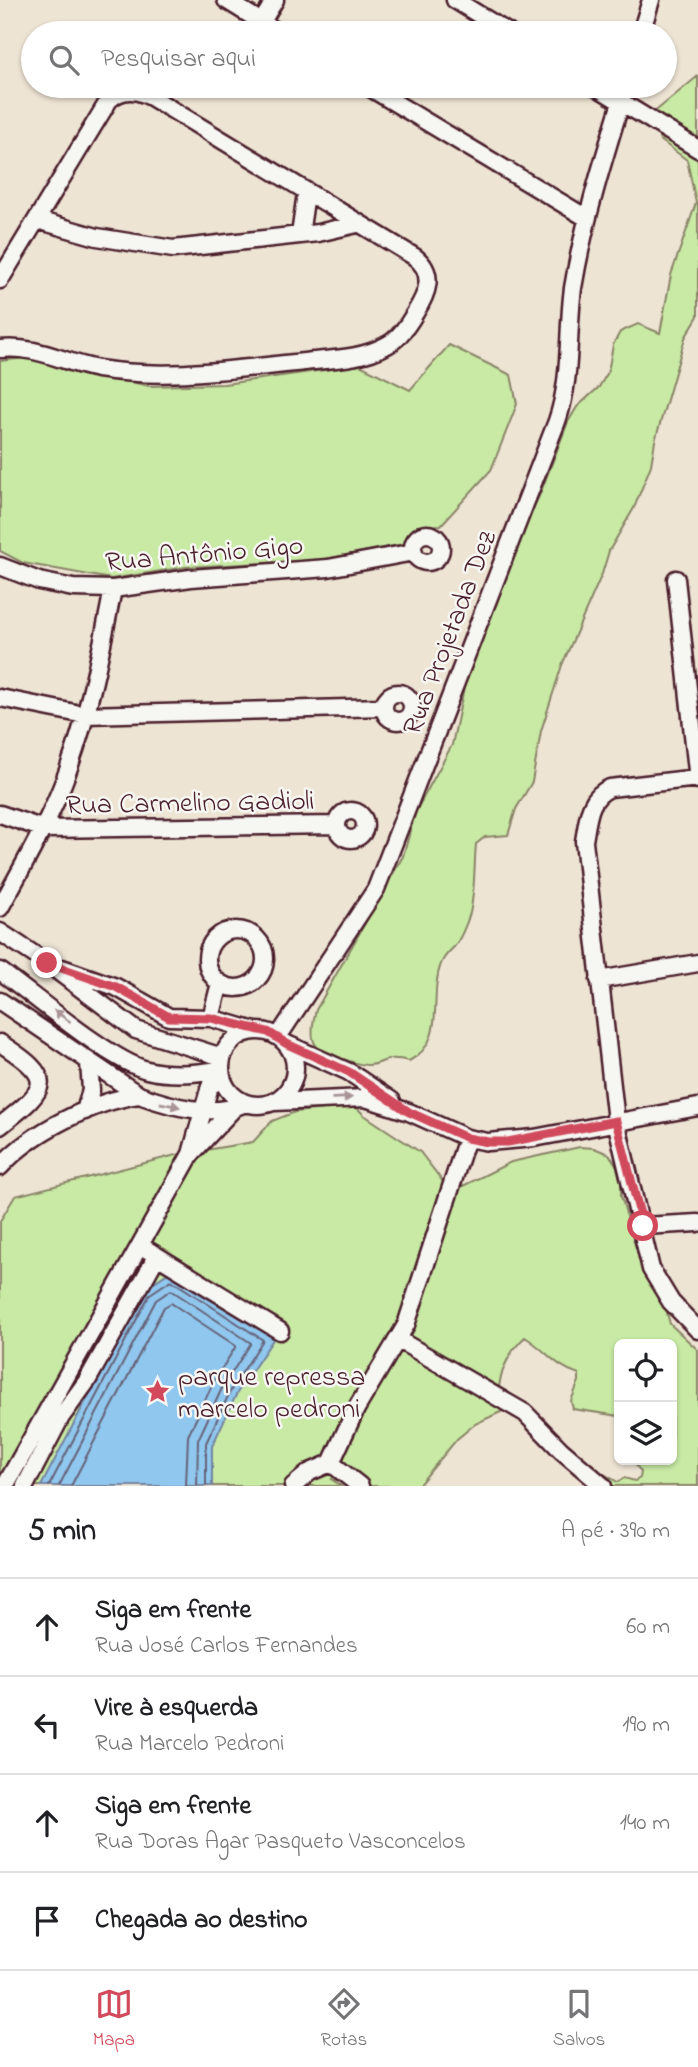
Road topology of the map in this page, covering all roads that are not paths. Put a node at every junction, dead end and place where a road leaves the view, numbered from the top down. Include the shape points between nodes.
1 (226, 0) edge
2 (275, 0) edge
3 (455, 0) edge
4 (651, 0) edge
5 (250, 21) edge
6 (262, 21) edge
7 (489, 21) edge
8 (645, 21) edge
9 (113, 98) edge
10 (153, 98) edge
11 (387, 98) edge
12 (622, 98) edge
13 (628, 98) edge
14 (698, 149) edge
15 (306, 193) junction
16 (585, 217) junction
17 (37, 220) junction
18 (357, 224) junction
19 (300, 235) junction
20 (0, 280) edge
21 (0, 349) edge
22 (414, 552) dead end
23 (0, 566) edge
24 (676, 579) dead end
25 (113, 589) junction
26 (0, 698) edge
27 (384, 707) dead end
28 (85, 715) junction
29 (698, 779) edge
30 (0, 814) edge
31 (337, 825) dead end
32 (44, 829) junction
33 (0, 908) edge
34 (0, 933) edge
35 (47, 963) junction
36 (698, 963) edge
37 (0, 971) edge
38 (599, 980) junction
39 (220, 983) dead end
40 (0, 1001) edge
41 (169, 1017) junction
42 (211, 1018) junction
43 (256, 1031) junction
44 (161, 1037) junction
45 (282, 1041) junction
46 (0, 1043) edge
47 (89, 1063) junction
48 (222, 1068) junction
49 (139, 1095) junction
50 (274, 1102) junction
51 (239, 1106) junction
52 (698, 1107) edge
53 (202, 1110) junction
54 (85, 1111) junction
55 (409, 1112) junction
56 (616, 1121) junction
57 (0, 1126) edge
58 (467, 1138) junction
59 (191, 1154) junction
60 (0, 1167) edge
61 (698, 1223) edge
62 (643, 1226) junction
63 (141, 1246) junction
64 (698, 1330) edge
65 (397, 1339) junction
66 (331, 1463) junction
67 (5, 1486) edge
68 (25, 1486) edge
69 (293, 1486) edge
70 (360, 1486) edge
71 (603, 1486) edge

1 - 5 street
2 - 6 street
3 - 7 street
4 - 8 street
9 - 17 street
10 - 15 street
11 - 16 street
12 - 16 street, Rua Projetada Dez
13 - 14 street
15 - 18 street
15 - 19 street
16 - 45 street, Rua Projetada Dez via 573,291 564,402 376,889
17 - 19 street via 154,248 208,247
17 - 20 street
18 - 19 street
18 - 21 street via 415,257 427,272 426,295 394,340 359,355 225,373 150,376 94,368 26,348
22 - 25 street, Rua Antônio Gigo via 328,568
23 - 25 street, Rua Antônio Gigo via 39,581
24 - 29 street
25 - 28 street
26 - 28 street
27 - 28 street
28 - 32 street via 68,773
29 - 38 street via 610,788 599,792 591,806 585,865
30 - 32 street, Rua Carmelino Gadioli
31 - 32 street, Rua Carmelino Gadioli
32 - 33 street
34 - 35 street
35 - 41 street via 116,987
35 - 44 street via 125,1023 148,1036
36 - 38 street
48 -> 37 street via 176,1074 145,1069 118,1056
38 - 56 street
39 - 42 street
40 - 47 street
41 - 42 street
41 - 44 street
42 - 43 street
43 - 45 street
43 - 48 street via 235,1039
44 - 48 street
45 - 50 street via 296,1065 295,1076 284,1096
45 - 55 street via 349,1072
46 - 57 street via 34,1066 39,1081 33,1099
47 - 49 street
47 - 54 street via 91,1090
48 - 51 street via 228,1090
48 - 53 street
49 -> 53 street
49 - 54 street via 106,1101
50 - 51 street
50 -> 55 street via 365,1098
51 - 53 street
51 - 59 street
52 - 56 street
53 - 59 street
54 - 60 street via 27,1144
55 - 58 street
56 - 58 street via 508,1142
56 - 62 street
58 - 65 street
59 - 63 street
61 - 62 street
62 - 64 street via 658,1284
63 - 67 street
63 - 68 street via 280,1331 157,1256
65 - 66 street
65 - 71 street via 525,1413
66 - 69 street
66 - 70 street

